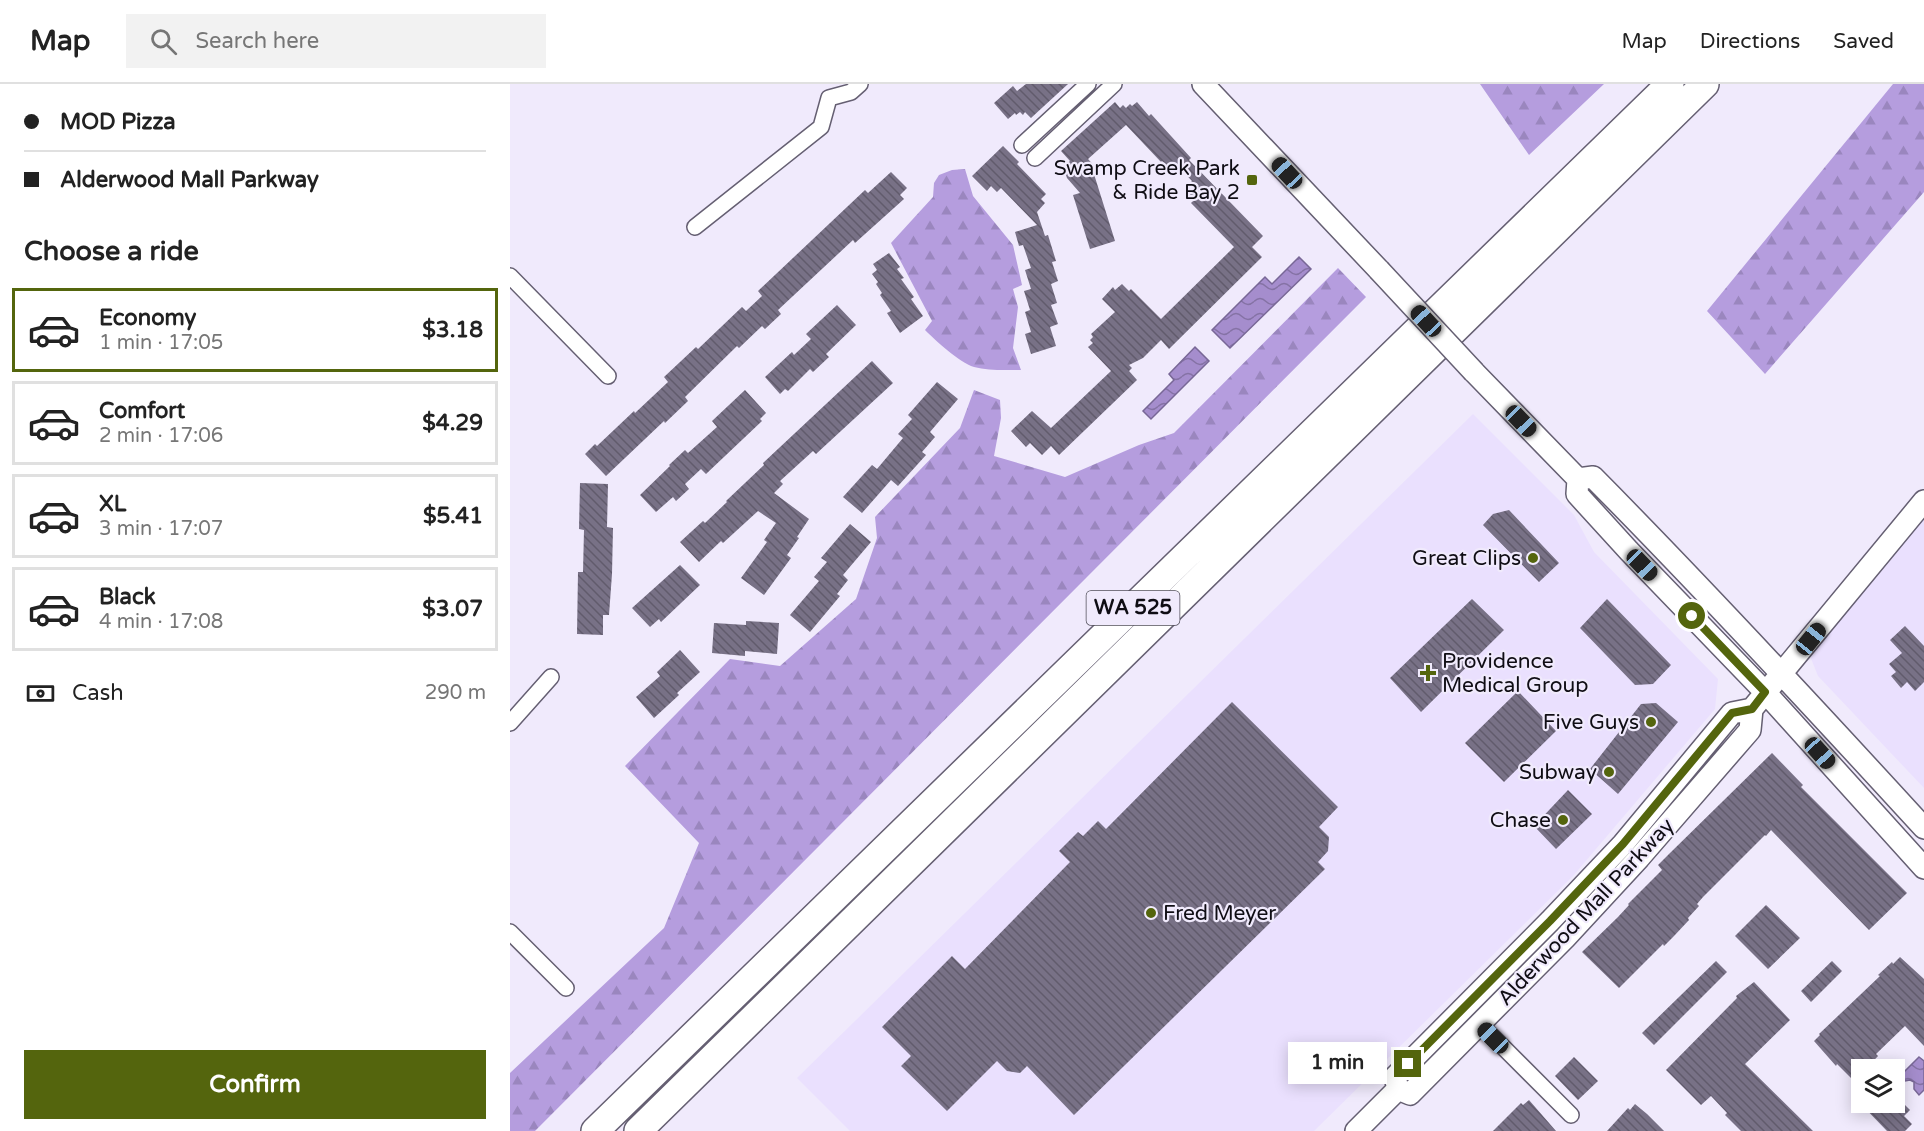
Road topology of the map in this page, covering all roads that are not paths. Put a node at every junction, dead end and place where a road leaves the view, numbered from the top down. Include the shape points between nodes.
1 (860, 84) edge
2 (1088, 84) edge
3 (1114, 84) edge
4 (1203, 84) edge
5 (1670, 84) edge
6 (1705, 84) edge
7 (1022, 145) dead end
8 (1035, 159) dead end
9 (695, 227) dead end
10 (510, 276) edge
11 (608, 376) dead end
12 (1578, 479) junction
13 (1924, 501) edge
14 (1783, 673) junction
15 (551, 677) dead end
16 (1765, 692) junction
17 (1752, 709) junction
18 (510, 723) edge
19 (1924, 828) edge
20 (1924, 868) edge
21 (510, 932) edge
22 (566, 988) dead end
23 (1480, 1024) junction
24 (1398, 1089) junction
25 (679, 1093) junction
26 (1571, 1115) dead end
27 (595, 1131) edge
28 (638, 1131) edge
29 (646, 1131) edge
30 (1356, 1131) edge

1 - 9 street via 851,92 829,99 821,127
2 - 7 street
3 - 8 street
4 - 12 main road, bridge
5 - 27 highway, WA 525
6 - 25 highway, WA 525
10 - 11 street
12 - 14 main road via 1593,477
12 - 16 main road via 1577,494
13 - 14 main road, Alderwood Mall Parkway
14 - 16 main road, Alderwood Mall Parkway
14 - 19 main road
15 - 18 street
16 - 17 main road, Alderwood Mall Parkway
16 - 20 main road
17 - 23 main road, Alderwood Mall Parkway via 1750,730 1617,882
17 - 24 main road, Alderwood Mall Parkway via 1732,713 1616,851 1395,1077
21 - 22 street
23 - 24 main road, Alderwood Mall Parkway via 1410,1094
23 - 26 street
24 - 30 main road, Alderwood Mall Parkway
25 - 28 highway, WA 525
25 - 29 highway

